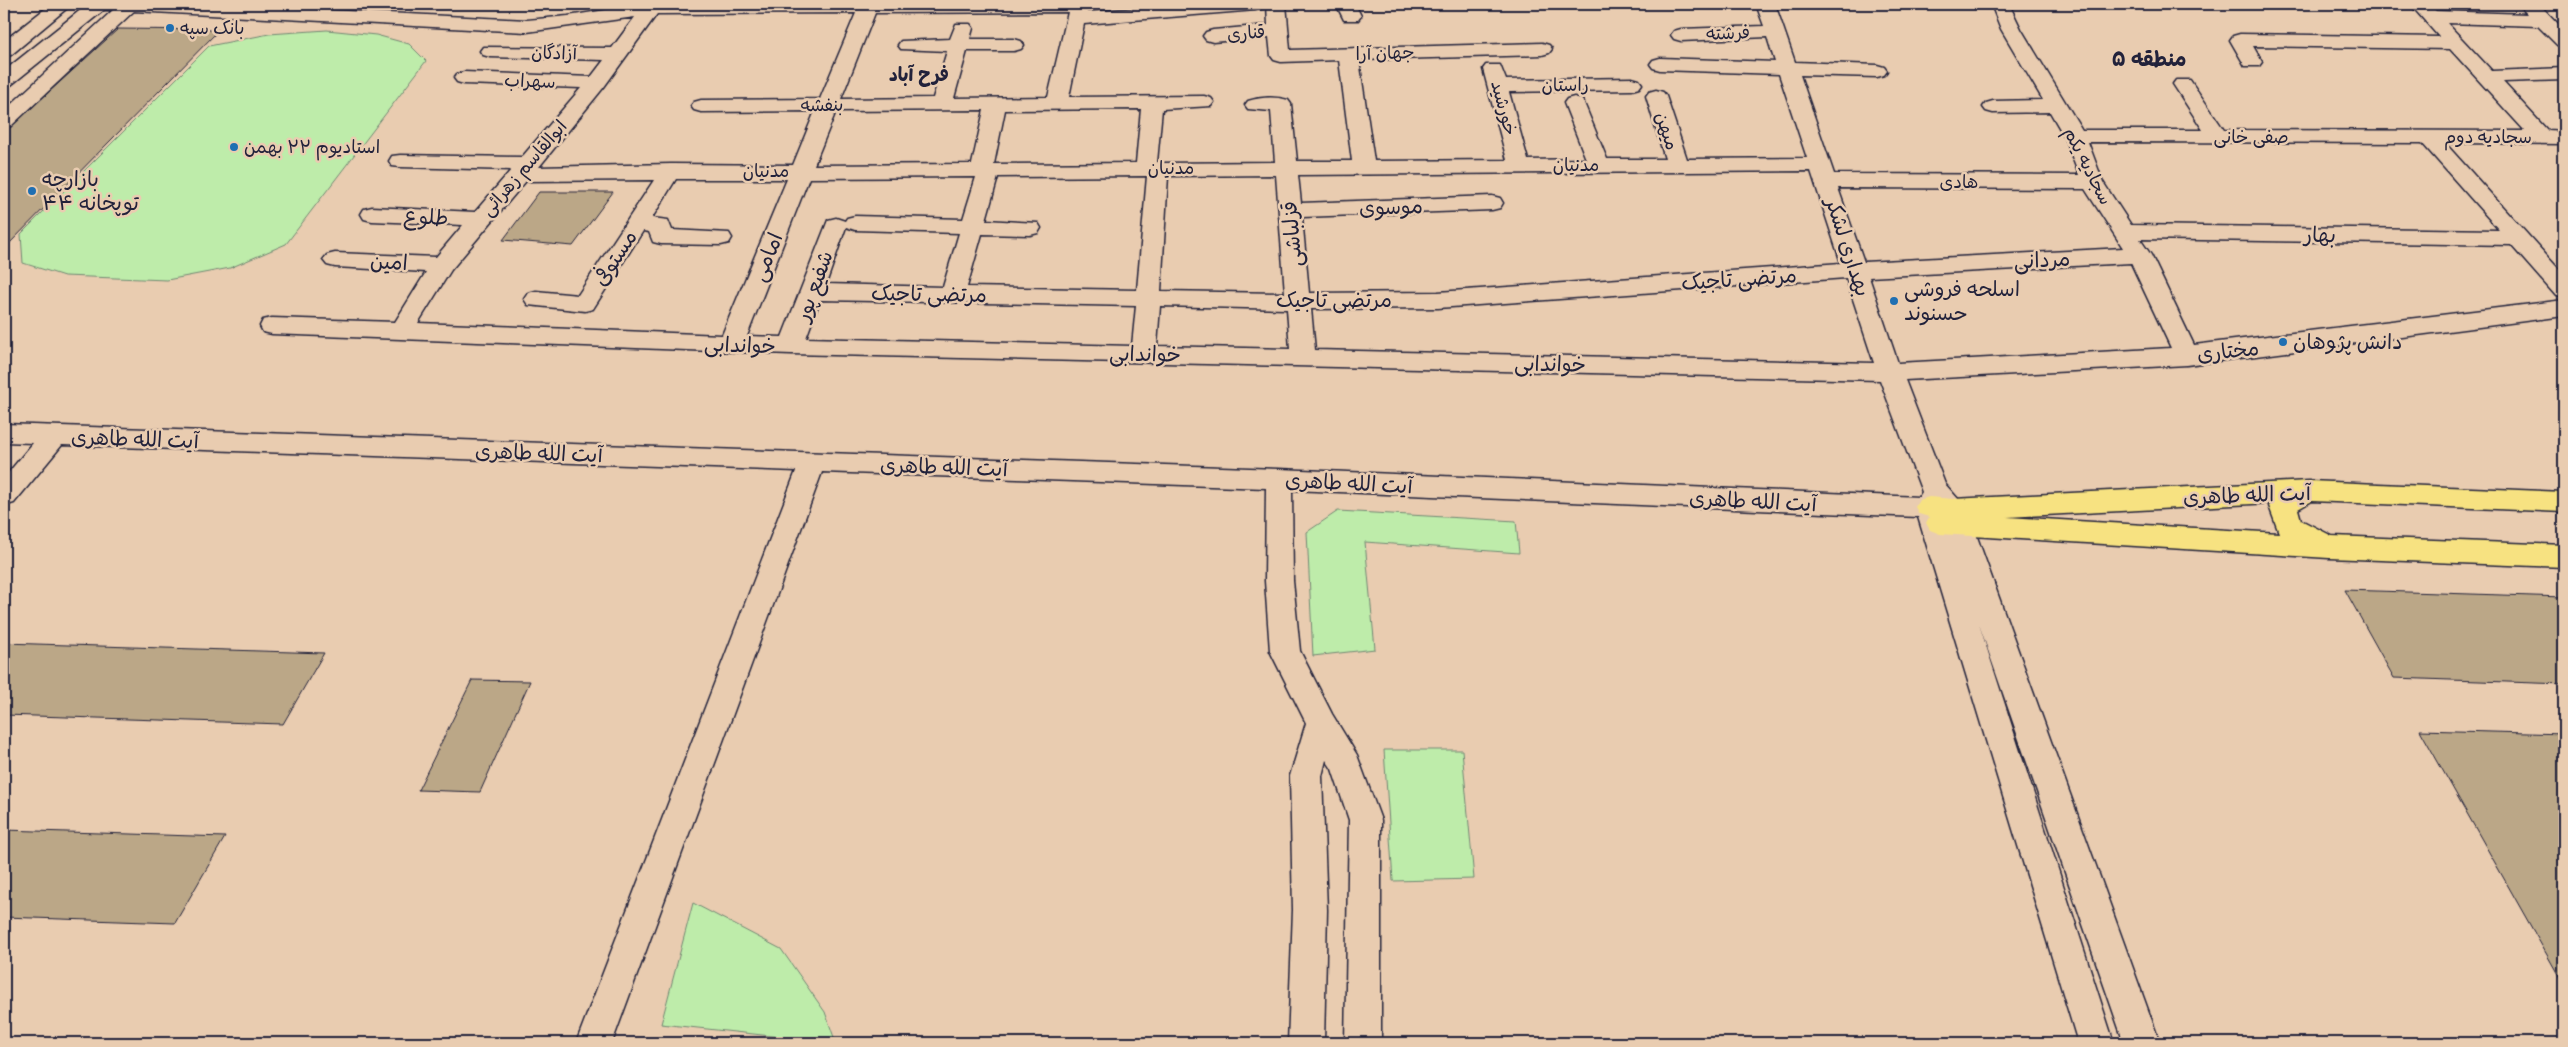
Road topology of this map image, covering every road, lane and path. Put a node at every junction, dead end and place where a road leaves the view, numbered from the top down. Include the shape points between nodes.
1 (62, 4) edge
2 (99, 4) edge
3 (104, 4) edge
4 (1246, 4) edge
5 (1276, 4) edge
6 (1766, 4) edge
7 (2000, 4) edge
8 (130, 5) junction
9 (915, 5) edge
10 (992, 5) edge
11 (653, 6) edge
12 (868, 6) junction
13 (969, 6) junction
14 (1078, 10) edge
15 (2425, 10) edge
16 (2536, 12) edge
17 (2564, 12) edge
18 (1278, 30) junction
19 (1775, 31) junction
20 (1213, 36) dead end
21 (1681, 36) dead end
22 (2564, 41) edge
23 (2455, 43) junction
24 (959, 44) junction
25 (908, 45) dead end
26 (1014, 45) dead end
27 (1542, 49) dead end
28 (1488, 50) junction
29 (4, 51) edge
30 (490, 51) dead end
31 (618, 54) junction
32 (1348, 54) junction
33 (2252, 62) dead end
34 (1660, 64) dead end
35 (1788, 68) junction
36 (1877, 71) dead end
37 (2564, 74) edge
38 (2485, 76) junction
39 (464, 78) dead end
40 (4, 81) edge
41 (597, 83) junction
42 (1632, 84) dead end
43 (2183, 84) dead end
44 (1498, 86) junction
45 (1656, 96) dead end
46 (1204, 102) dead end
47 (1057, 103) junction
48 (1152, 103) junction
49 (1574, 103) dead end
50 (942, 104) junction
51 (996, 104) junction
52 (828, 105) junction
53 (1255, 105) dead end
54 (701, 106) dead end
55 (2057, 106) junction
56 (1994, 108) dead end
57 (4, 122) edge
58 (2075, 136) junction
59 (2218, 137) junction
60 (2428, 137) junction
61 (2542, 137) junction
62 (2564, 138) edge
63 (400, 161) dead end
64 (1599, 165) junction
65 (1678, 165) junction
66 (1519, 166) junction
67 (1286, 167) junction
68 (1364, 167) junction
69 (1152, 168) junction
70 (526, 169) junction
71 (986, 169) junction
72 (802, 170) junction
73 (671, 172) junction
74 (1823, 173) junction
75 (2092, 182) junction
76 (1492, 203) dead end
77 (1290, 210) junction
78 (372, 214) dead end
79 (480, 219) junction
80 (637, 224) junction
81 (973, 226) junction
82 (1030, 228) dead end
83 (2124, 232) junction
84 (721, 238) dead end
85 (2516, 238) junction
86 (2139, 255) junction
87 (335, 260) dead end
88 (442, 265) junction
89 (1856, 270) junction
90 (2564, 290) edge
91 (812, 292) junction
92 (953, 294) junction
93 (1148, 298) junction
94 (536, 299) dead end
95 (1298, 301) junction
96 (2564, 308) edge
97 (272, 326) dead end
98 (401, 332) junction
99 (731, 344) junction
100 (791, 346) junction
101 (1144, 354) junction
102 (2187, 356) junction
103 (1303, 358) junction
104 (1889, 372) junction
105 (4, 433) edge
106 (54, 436) junction
107 (812, 463) junction
108 (1280, 479) junction
109 (2309, 491) junction
110 (4, 496) edge
111 (2564, 502) edge
112 (1942, 511) junction
113 (2330, 547) junction
114 (2564, 556) edge
115 (1321, 723) junction
116 (594, 1043) edge
117 (1306, 1043) edge
118 (1363, 1043) edge
119 (2096, 1043) edge
120 (2142, 1043) edge

1 - 29 street
2 - 40 street
3 - 8 street
4 - 14 street
5 - 18 street, جهان آرا
6 - 19 street, بهداری لشکر
7 - 55 street, سجادیه یکم via 2011,29
8 - 11 street via 527,26
8 - 57 street
9 - 12 street
9 - 13 street
10 - 13 street
10 - 14 street
11 - 12 street
11 - 31 street, ابوالقاسم زهرائی
12 - 52 street, امامی
13 - 24 street
14 - 47 street
15 - 16 street
15 - 23 street, سجادیه دوم
16 - 17 street
16 - 22 street
18 - 20 street, قناری
18 - 32 street, جهان آرا via 1281,56
19 - 21 street, فرشته
19 - 35 street, بهداری لشکر
23 - 33 street via 2240,40
23 - 38 street, سجادیه دوم
24 - 25 street
24 - 26 street
24 - 50 street
27 - 28 street, جهان آرا
28 - 32 street, جهان آرا
28 - 44 street, خورشید
30 - 31 street, آزادگان
31 - 41 street, ابوالقاسم زهرائی
32 - 68 street
34 - 35 street
35 - 36 street
35 - 74 street, بهداری لشکر
37 - 38 street
38 - 61 street, سجادیه دوم
39 - 41 street, سهراب
41 - 70 street, ابوالقاسم زهرائی
42 - 44 street, راستان
43 - 59 street
44 - 66 street, خورشید
45 - 65 street, میهن
46 - 48 street, بنفشه
47 - 48 street, بنفشه
47 - 51 street, بنفشه
48 - 69 street
49 - 64 street
50 - 51 street, بنفشه
50 - 52 street, بنفشه
51 - 71 street
52 - 54 street, بنفشه
52 - 72 street, امامی
53 - 67 street, قزلباشی via 1281,104
55 - 56 street
55 - 58 street, سجادیه یکم
58 - 59 street, صفی خانی
58 - 75 street, سجادیه یکم
59 - 60 street, صفی خانی
60 - 61 street, سجادیه دوم
60 - 85 street, سجادیه دوم
61 - 62 street
63 - 70 street, مدنیان
64 - 65 street, مدنیان
64 - 66 street, مدنیان
65 - 74 street, مدنیان
66 - 68 street, مدنیان
67 - 68 street, مدنیان
67 - 69 street, مدنیان
67 - 77 street, قزلباشی
69 - 71 street, مدنیان
69 - 93 street
70 - 73 street, مدنیان
70 - 79 street, ابوالقاسم زهرائی
71 - 72 street, مدنیان
71 - 81 street
72 - 73 street, مدنیان
72 - 99 street, امامی
73 - 80 street, مستوفی
74 - 75 street, هادی
74 - 89 street, بهداری لشکر
75 - 83 street, سجادیه یکم
76 - 77 street, موسوی
77 - 95 street, قزلباشی
78 - 79 street, طلوع
79 - 88 street, ابوالقاسم زهرائی
80 - 84 street via 660,225 661,237
80 - 94 street, مستوفی via 585,303
81 - 82 street
81 - 91 street, شفیع پور via 845,224
81 - 92 street
83 - 85 street, بهار
83 - 86 street, سجادیه یکم
85 - 90 street, سجادیه دوم
86 - 89 street, مردانی
86 - 102 street, سجادیه یکم
87 - 88 street, امین
88 - 98 street, ابوالقاسم زهرائی
89 - 95 street, مرتضی تاجیک via 1438,300
89 - 104 street, بهداری لشکر
91 - 92 street, مرتضی تاجیک
91 - 100 street, شفیع پور
92 - 93 street, مرتضی تاجیک
93 - 95 street, مرتضی تاجیک
93 - 101 street
95 - 103 street, قزلباشی
96 - 102 street, مختاری
97 - 98 street, خواندابی
98 - 99 street, خواندابی
99 - 100 street, خواندابی
100 - 101 street, خواندابی
101 - 103 street, خواندابی
102 - 104 street, مختاری
103 - 104 street, خواندابی
104 - 112 street, بهداری لشکر
105 - 106 street, آیت الله طاهری
106 - 107 street, آیت الله طاهری
106 - 110 street
107 - 108 street, آیت الله طاهری
107 - 116 street
108 - 112 street, آیت الله طاهری
108 - 115 street via 1279,581 1285,651
109 - 111 main road, آیت الله طاهری
109 - 112 main road, آیت الله طاهری
109 - 113 main road via 2283,506 2289,526
112 - 113 main road, آیت الله طاهری
112 - 119 street
112 - 120 street
113 - 114 main road, آیت الله طاهری
115 - 117 street via 1306,776 1310,910
115 - 118 street via 1346,765 1366,820

